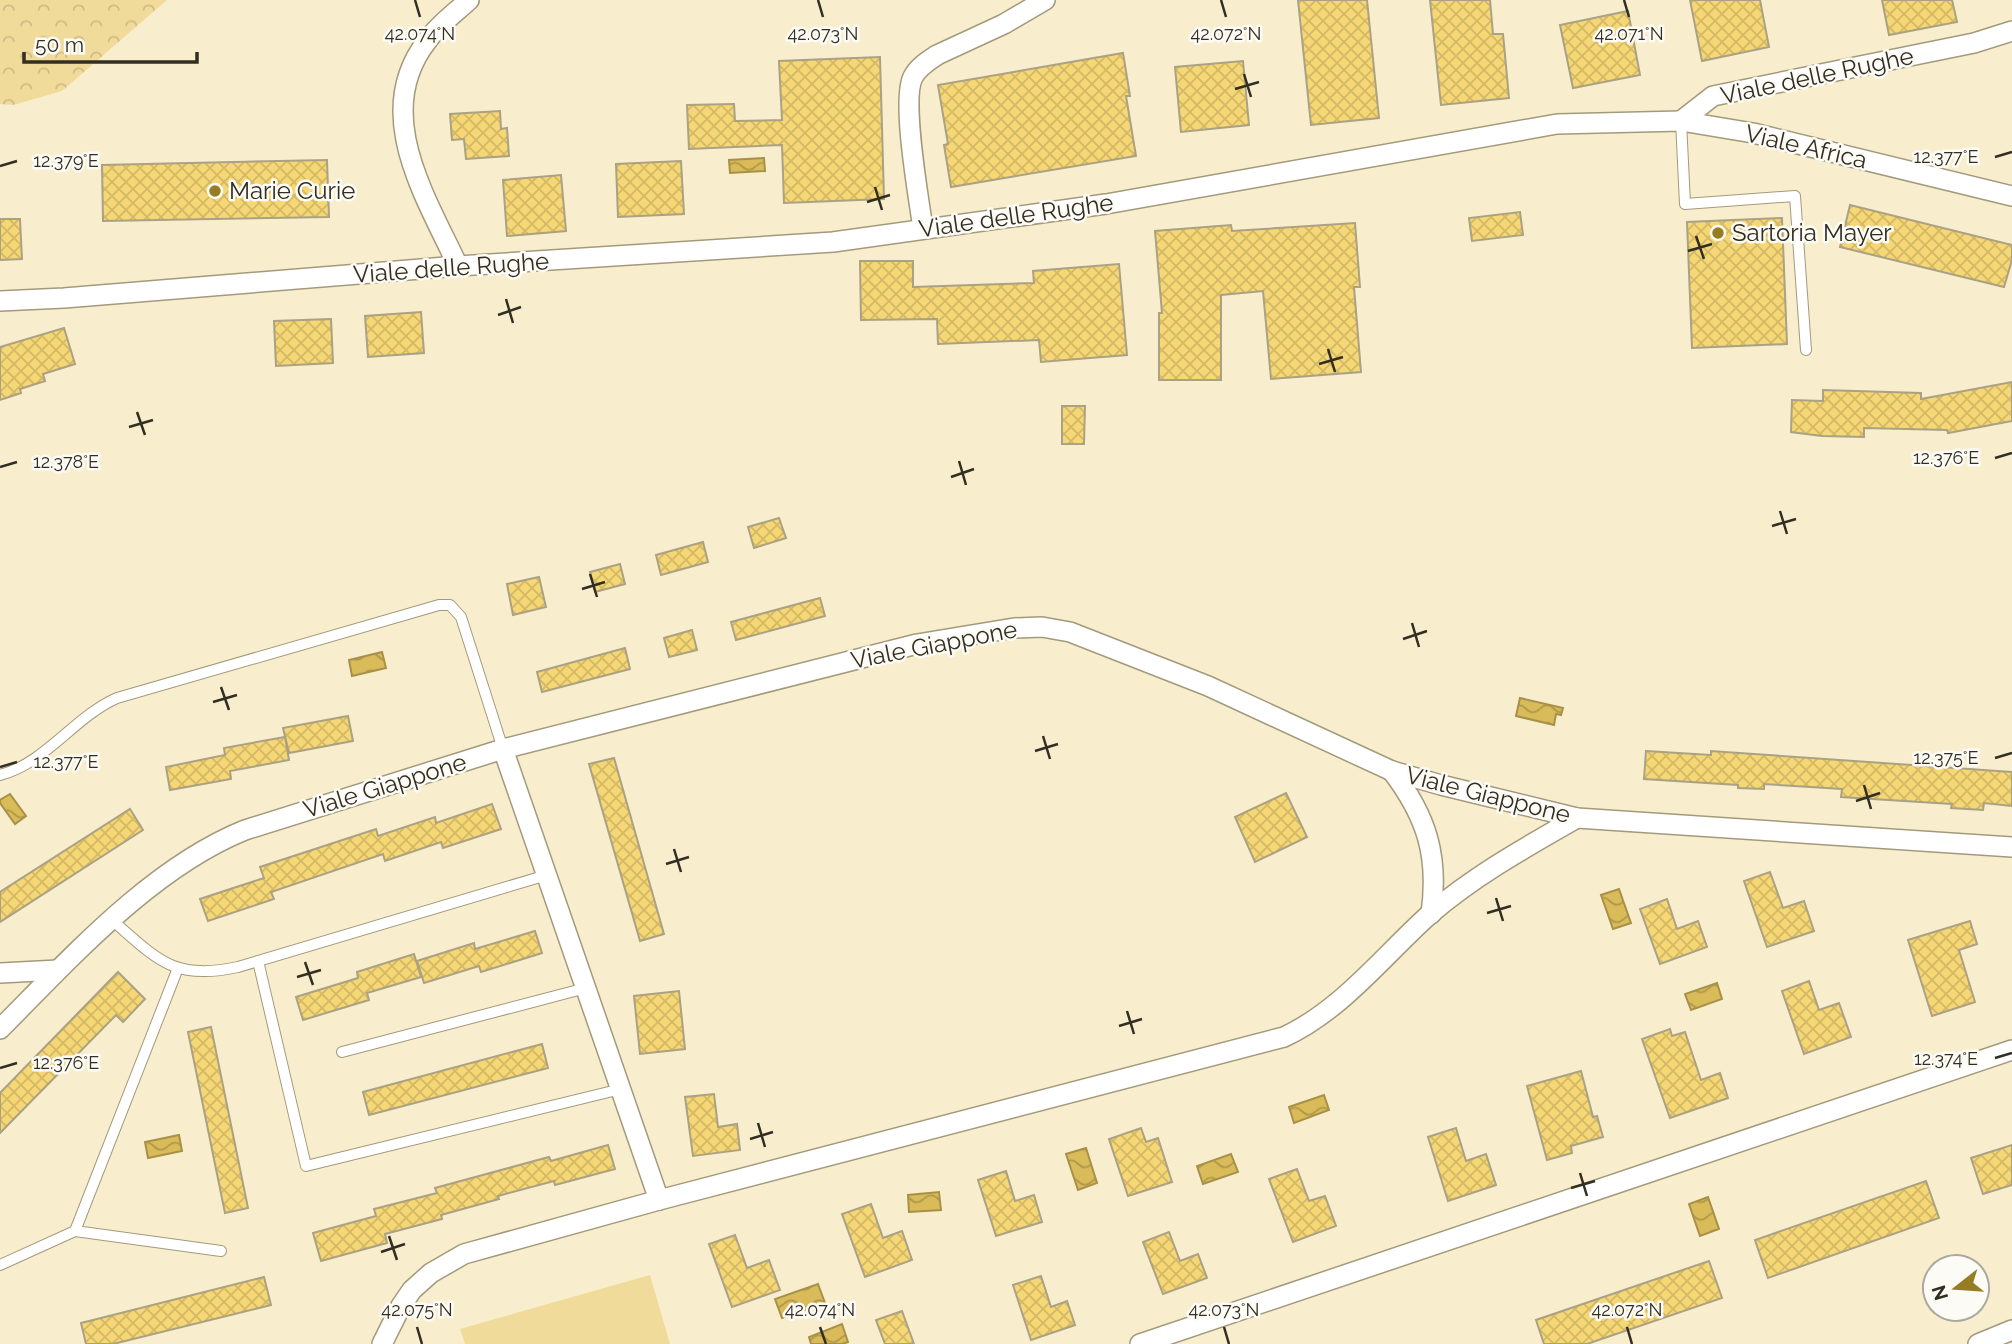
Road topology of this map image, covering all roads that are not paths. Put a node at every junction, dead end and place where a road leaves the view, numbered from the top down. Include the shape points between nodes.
1 (470, 0) edge
2 (1045, 0) edge
3 (2012, 31) edge
4 (1681, 121) junction
5 (2012, 197) edge
6 (923, 229) junction
7 (458, 266) junction
8 (0, 301) edge
9 (1806, 350) dead end
10 (503, 750) junction
11 (1392, 771) junction
12 (0, 775) edge
13 (1577, 818) junction
14 (2012, 847) edge
15 (547, 875) junction
16 (1431, 914) junction
17 (112, 920) junction
18 (258, 961) junction
19 (178, 968) junction
20 (58, 970) junction
21 (0, 973) edge
22 (586, 988) junction
23 (0, 1029) edge
24 (2012, 1050) edge
25 (342, 1052) dead end
26 (621, 1089) junction
27 (659, 1200) junction
28 (75, 1231) junction
29 (221, 1251) dead end
30 (0, 1265) edge
31 (2012, 1331) edge
32 (382, 1344) edge
33 (1141, 1344) edge
34 (1978, 1344) edge

1 - 7 street via 415,57 402,103 411,160
2 - 6 street via 937,55 912,78 908,101
3 - 4 street, Viale delle Rughe via 1974,43 1713,96
4 - 5 street, Viale Africa via 1753,133
4 - 6 street, Viale delle Rughe via 1558,124 1106,204
4 - 9 lane via 1685,204 1795,196
6 - 7 street, Viale delle Rughe via 833,242
7 - 8 street, Viale delle Rughe
10 - 11 street, Viale Giappone via 917,644 1042,627 1070,632 1209,686
10 - 12 lane via 461,617 450,605 439,605 117,698 28,763
10 - 15 street
10 - 17 street, Viale Giappone via 227,838 180,864
11 - 13 street, Viale Giappone
11 - 16 street via 1412,799 1430,842
13 - 14 street, Viale Giappone
13 - 16 street via 1484,873
15 - 18 lane
15 - 22 street
16 - 27 street via 1320,1017 1271,1042
17 - 19 lane via 152,954
17 - 20 street, Viale Giappone
18 - 19 lane via 205,972
18 - 26 lane via 306,1166
19 - 28 lane
20 - 21 street
20 - 23 street, Viale Giappone
22 - 25 lane
22 - 26 street
24 - 33 street
26 - 27 street
27 - 32 street via 447,1262 412,1290
28 - 29 lane
28 - 30 lane
31 - 34 street

